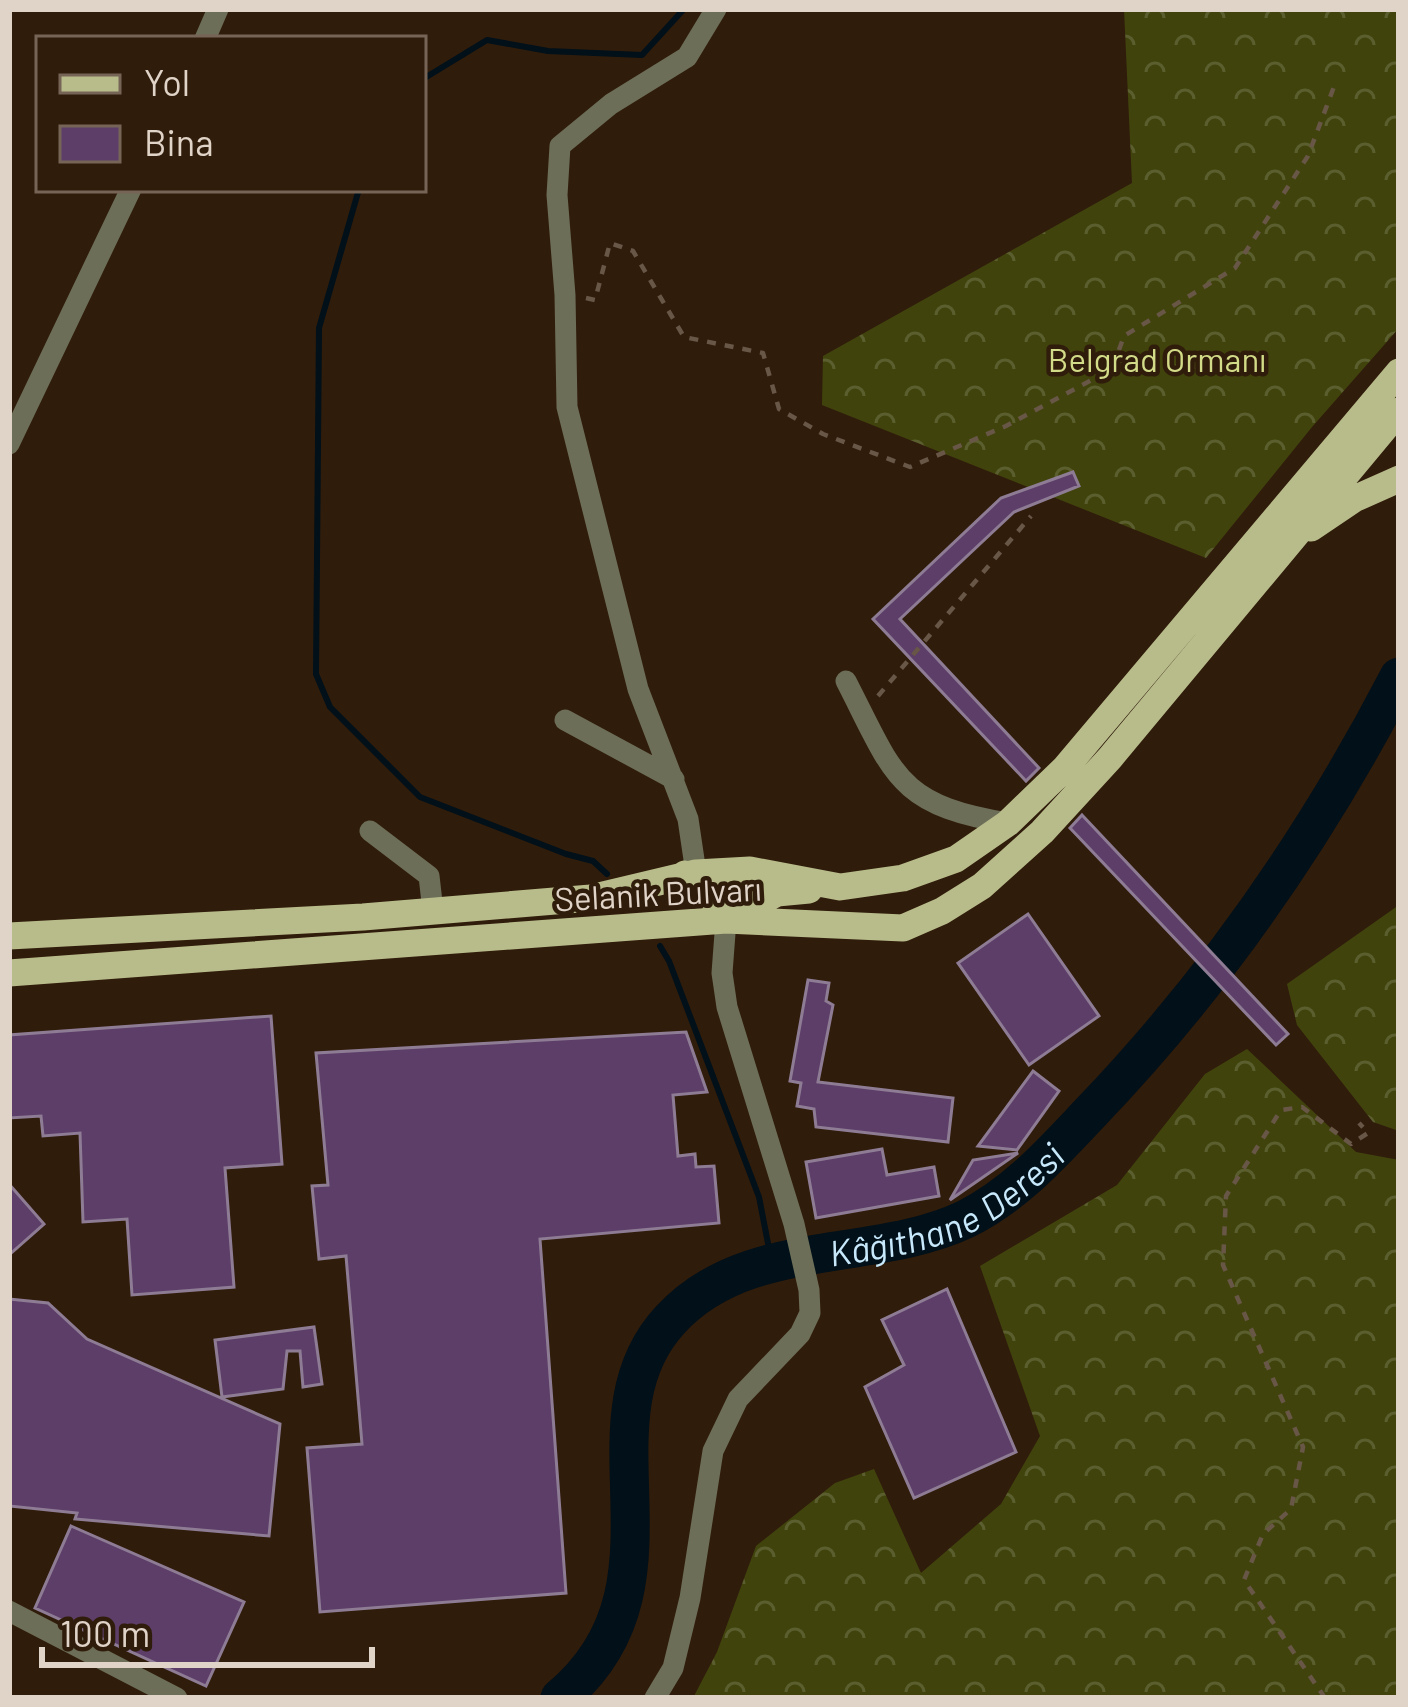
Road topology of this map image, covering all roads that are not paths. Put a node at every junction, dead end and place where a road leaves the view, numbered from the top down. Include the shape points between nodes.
1 (716, 9) edge
2 (130, 192) edge
3 (1399, 372) edge
4 (1382, 429) edge
5 (9, 444) edge
6 (1399, 467) edge
7 (1399, 479) edge
8 (1283, 547) junction
9 (845, 681) dead end
10 (565, 720) dead end
11 (674, 779) junction
12 (1007, 823) junction
13 (370, 831) dead end
14 (691, 874) junction
15 (840, 887) junction
16 (433, 911) junction
17 (726, 920) junction
18 (9, 936) edge
19 (9, 973) edge
20 (9, 1611) edge
21 (177, 1698) edge
22 (655, 1698) edge

1 - 11 street via 687,57 560,146 557,195 567,407 638,689
2 - 5 street
3 - 4 main road
4 - 6 main road
4 - 8 main road, Selanik Bulvarı
4 - 12 main road, Selanik Bulvarı
7 - 8 main road
8 - 17 main road, Selanik Bulvarı via 1110,758 982,886 903,928
9 - 12 street via 901,781 957,814
10 - 11 street
11 - 14 street via 688,819
12 - 15 main road, Selanik Bulvarı via 956,859 903,878
13 - 16 street via 429,876
14 - 15 main road, Selanik Bulvarı via 750,870
14 - 16 main road, Selanik Bulvarı via 591,898
14 - 17 main road
15 - 17 main road via 777,893
16 - 18 main road, Selanik Bulvarı
17 - 19 main road, Selanik Bulvarı
17 - 22 street via 727,1006 794,1223 810,1313 738,1399 713,1451 690,1598 673,1668
20 - 21 street

